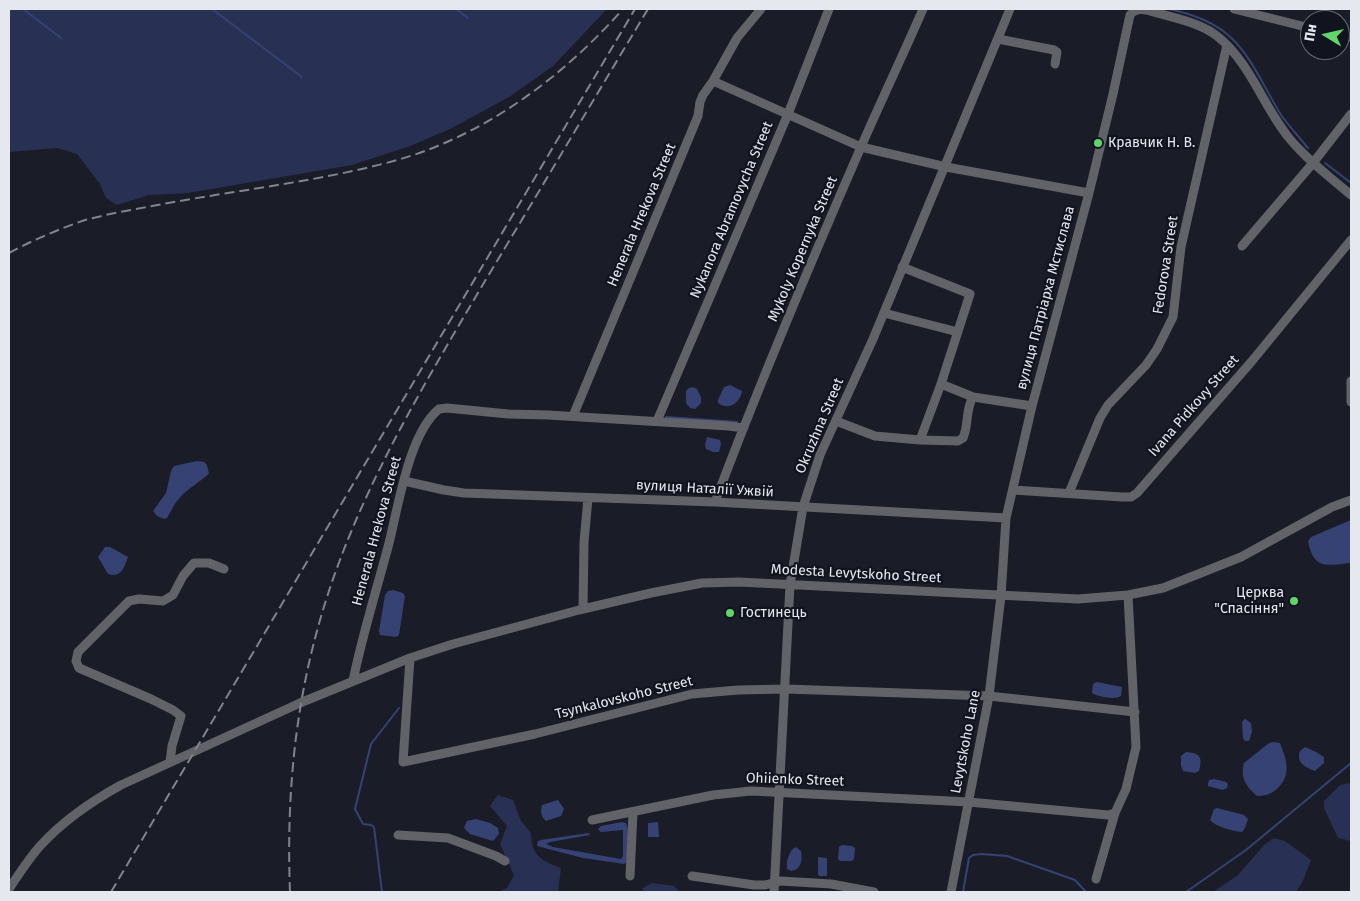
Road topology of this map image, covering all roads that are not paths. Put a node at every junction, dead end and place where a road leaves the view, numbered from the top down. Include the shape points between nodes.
1 (761, 9) edge
2 (829, 9) edge
3 (923, 9) edge
4 (1010, 9) edge
5 (1234, 9) edge
6 (1300, 26) edge
7 (998, 39) junction
8 (1227, 45) junction
9 (1055, 64) dead end
10 (713, 81) junction
11 (788, 114) junction
12 (1351, 114) edge
13 (861, 147) junction
14 (1313, 163) junction
15 (946, 167) junction
16 (1089, 192) junction
17 (1351, 194) edge
18 (1351, 240) edge
19 (1242, 246) dead end
20 (902, 267) junction
21 (884, 313) junction
22 (958, 332) junction
23 (1351, 382) edge
24 (941, 384) junction
25 (973, 397) junction
26 (1351, 402) edge
27 (1032, 406) junction
28 (574, 416) junction
29 (657, 421) junction
30 (836, 421) junction
31 (743, 428) junction
32 (920, 440) junction
33 (404, 481) junction
34 (1013, 490) junction
35 (1069, 493) junction
36 (588, 498) junction
37 (1351, 500) edge
38 (715, 502) junction
39 (803, 507) junction
40 (1006, 518) junction
41 (224, 569) dead end
42 (790, 585) junction
43 (1128, 595) junction
44 (1002, 596) junction
45 (583, 609) junction
46 (410, 658) junction
47 (353, 681) junction
48 (786, 689) junction
49 (989, 696) junction
50 (1135, 712) junction
51 (170, 762) junction
52 (780, 792) junction
53 (969, 802) junction
54 (633, 813) junction
55 (1114, 813) junction
56 (592, 820) dead end
57 (398, 835) dead end
58 (504, 861) dead end
59 (630, 876) dead end
60 (692, 876) dead end
61 (1096, 879) dead end
62 (774, 882) junction
63 (9, 889) edge
64 (774, 892) edge
65 (874, 892) edge
66 (951, 892) edge

1 - 10 street, Henerala Hrekova Street via 737,38
2 - 11 street, Nykanora Abramovycha Street
3 - 13 street, Mykoly Kopernyka Street
4 - 7 street, Okruzhna Street
5 - 6 street
7 - 9 street via 1054,50 1057,52
7 - 15 street, Okruzhna Street
8 - 14 street via 1289,138
8 - 16 street, вулиця Патріарха Мстислава via 1216,35 1194,24 1145,10 1133,11
8 - 35 street, Fedorova Street via 1181,248 1174,316 1157,350 1100,418
10 - 11 street
10 - 28 street, Henerala Hrekova Street via 700,102 698,116
11 - 13 street
11 - 29 street, Nykanora Abramovycha Street
12 - 14 street
13 - 15 street
13 - 31 street, Mykoly Kopernyka Street
14 - 17 street
14 - 19 street
15 - 16 street
15 - 20 street, Okruzhna Street
16 - 27 street, вулиця Патріарха Мстислава
18 - 35 street, Ivana Pidkovy Street via 1252,361 1137,493 1122,497
20 - 21 street, Okruzhna Street
20 - 22 street via 970,294
21 - 22 street
21 - 30 street, Okruzhna Street
22 - 24 street
23 - 26 street
24 - 25 street
24 - 32 street
25 - 27 street
25 - 32 street via 963,438 958,441
27 - 34 street, вулиця Патріарха Мстислава
28 - 29 street, Henerala Hrekova Street
28 - 33 street, Henerala Hrekova Street via 439,409 424,428
29 - 31 street, Henerala Hrekova Street
30 - 32 street via 875,436
30 - 39 street, Okruzhna Street via 820,455
31 - 38 street, Mykoly Kopernyka Street
33 - 36 street, вулиця Наталії Ужвій via 464,493
33 - 47 street, Henerala Hrekova Street
34 - 35 street, Ivana Pidkovy Street
34 - 40 street, вулиця Патріарха Мстислава
36 - 38 street, вулиця Наталії Ужвій
36 - 45 street
37 - 43 street, Modesta Levytskoho Street via 1232,560 1163,588
38 - 39 street, вулиця Наталії Ужвій
39 - 40 street, вулиця Наталії Ужвій
39 - 42 street, Okruzhna Street
40 - 44 street, вулиця Патріарха Мстислава
41 - 51 street via 209,562 194,563 173,595 163,601 129,601 78,652 76,661 79,668 181,716
42 - 44 street, Modesta Levytskoho Street
42 - 45 street, Modesta Levytskoho Street via 702,583
42 - 48 street, Okruzhna Street
43 - 44 street, Modesta Levytskoho Street via 1078,599
43 - 50 street
44 - 49 street, Levytskoho Lane
45 - 46 street, Modesta Levytskoho Street
46 - 47 street, Modesta Levytskoho Street
46 - 48 street, Tsynkalovskoho Street via 403,762 535,734 692,694
47 - 51 street, Modesta Levytskoho Street
48 - 49 street, Tsynkalovskoho Street
48 - 52 street, Okruzhna Street
49 - 50 street, Tsynkalovskoho Street
49 - 53 street, Levytskoho Lane
50 - 55 street via 1136,747 1126,789
51 - 63 street via 95,800 63,825 40,846
52 - 53 street, Ohiienko Street
52 - 54 street, Ohiienko Street via 713,795
52 - 62 street, Okruzhna Street
53 - 55 street, Ohiienko Street
53 - 66 street, Levytskoho Lane
54 - 56 street, Ohiienko Street
54 - 59 street
55 - 61 street
57 - 58 street via 448,838
60 - 62 street via 765,886
62 - 64 street, Okruzhna Street
62 - 65 street via 832,884

